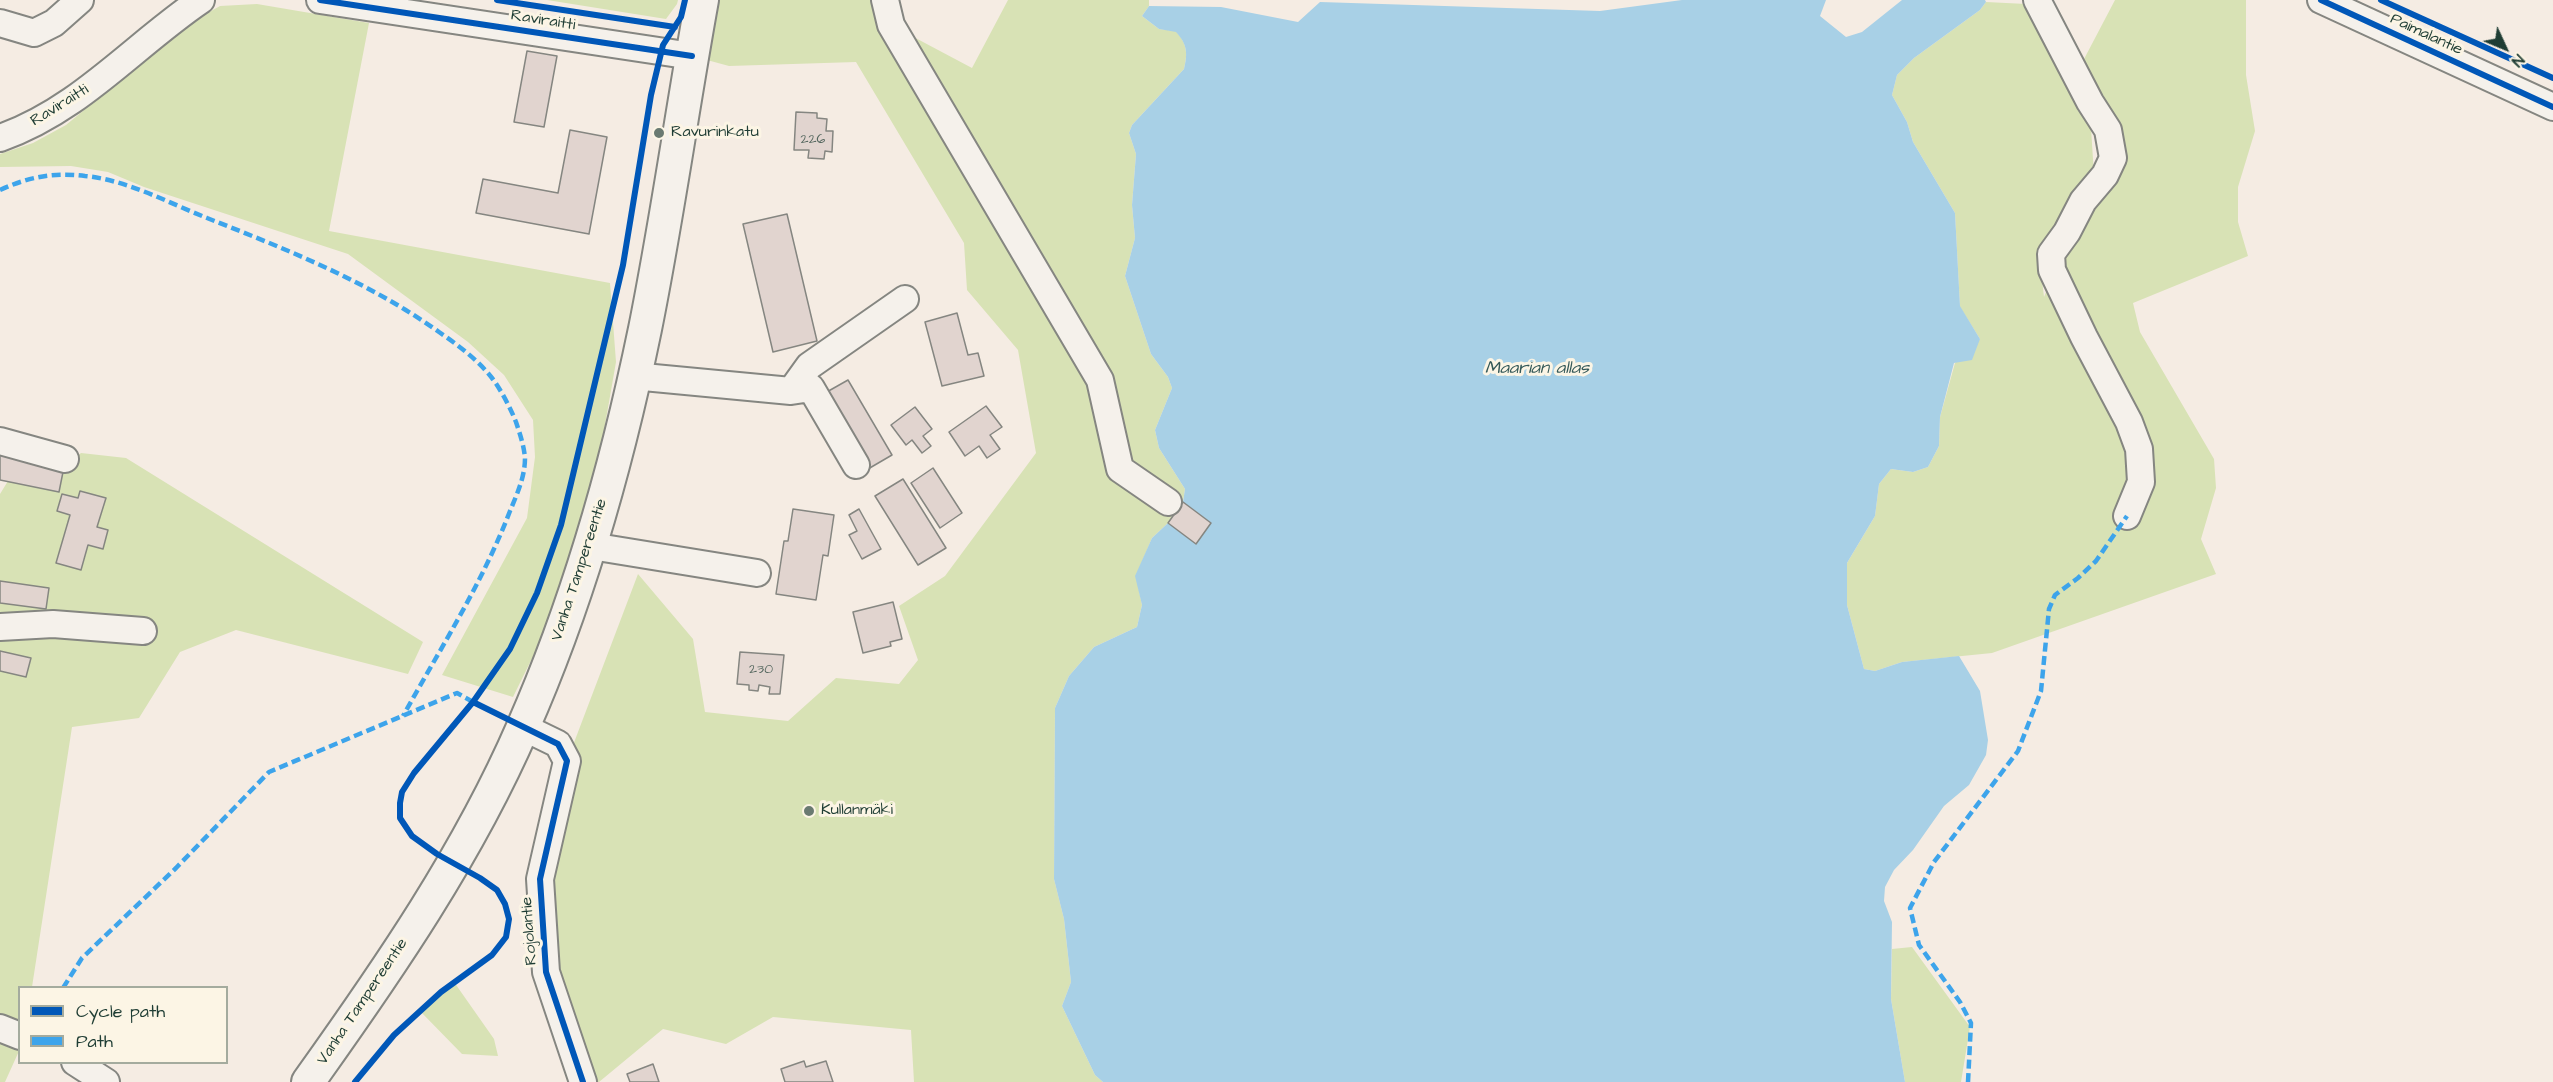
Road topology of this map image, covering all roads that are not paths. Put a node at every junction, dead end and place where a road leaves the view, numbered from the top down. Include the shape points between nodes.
1 (80, 0) edge
2 (201, 0) edge
3 (320, 0) edge
4 (702, 0) edge
5 (885, 0) edge
6 (2037, 0) edge
7 (2321, 0) edge
8 (0, 23) edge
9 (692, 56) junction
10 (2553, 107) edge
11 (0, 138) edge
12 (905, 299) dead end
13 (633, 376) junction
14 (791, 391) junction
15 (0, 441) edge
16 (65, 459) dead end
17 (856, 465) dead end
18 (1168, 502) dead end
19 (2127, 516) dead end
20 (591, 546) junction
21 (757, 573) dead end
22 (0, 627) edge
23 (143, 631) dead end
24 (523, 727) junction
25 (0, 1028) edge
26 (18, 1035) edge
27 (78, 1064) edge
28 (106, 1082) edge
29 (308, 1082) edge
30 (583, 1082) edge

1 - 8 street via 54,23 34,33
2 - 11 street, Raviraitti via 68,105
3 - 9 street, Raviraitti
4 - 9 main road, Vanha Tampereentie
5 - 18 street via 891,25 1100,380 1120,469
6 - 19 street via 2108,130 2114,158 2051,254 2052,270 2139,449 2141,482
7 - 10 street, Paimalantie
9 - 13 main road, Vanha Tampereentie via 645,330
12 - 14 street via 809,366
13 - 14 street
13 - 20 main road, Vanha Tampereentie
14 - 17 street via 812,388
15 - 16 street
20 - 21 street
20 - 24 main road, Vanha Tampereentie
22 - 23 street via 53,624
24 - 29 main road, Vanha Tampereentie via 436,893
24 - 30 street, Rojolantie via 558,744 567,761 540,879 546,972
25 - 26 street
27 - 28 street

